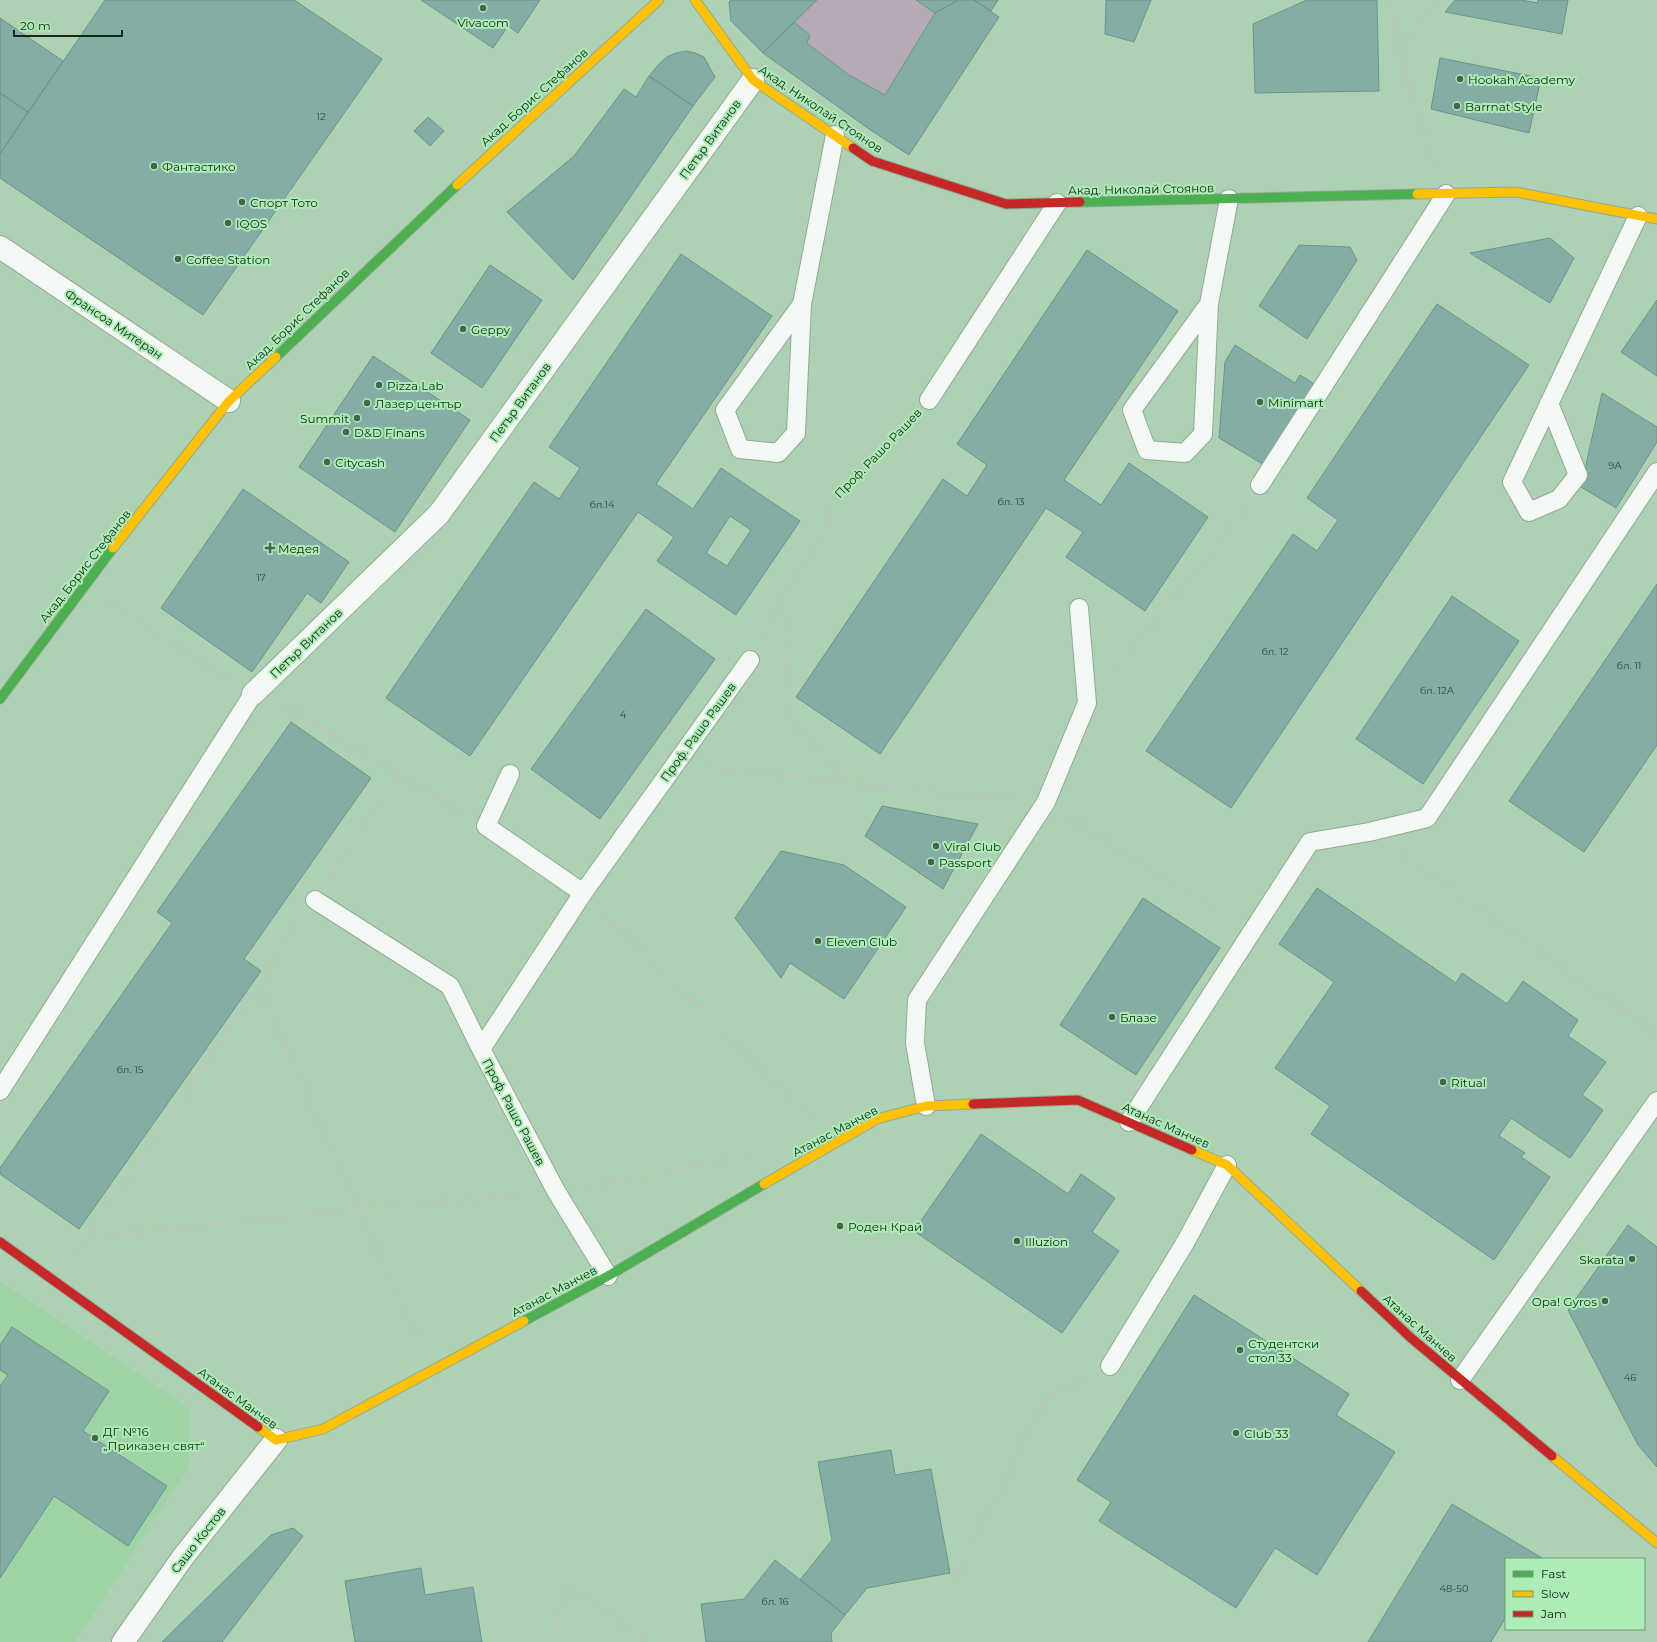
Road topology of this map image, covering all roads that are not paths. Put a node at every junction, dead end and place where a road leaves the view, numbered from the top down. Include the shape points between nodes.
1 (659, 0) edge
2 (695, 0) edge
3 (753, 80) junction
4 (835, 135) junction
5 (1446, 194) junction
6 (1229, 199) junction
7 (1057, 203) junction
8 (1638, 216) junction
9 (1657, 220) edge
10 (0, 247) edge
11 (802, 304) junction
12 (1209, 304) junction
13 (929, 400) road end
14 (229, 401) junction
15 (1549, 403) junction
16 (1657, 472) edge
17 (1260, 485) dead end
18 (1079, 608) dead end
19 (750, 660) road end
20 (253, 694) joint
21 (0, 699) edge
22 (510, 774) dead end
23 (583, 893) junction
24 (315, 900) road end
25 (481, 1050) junction
26 (0, 1091) edge
27 (1657, 1101) edge
28 (926, 1106) junction
29 (1129, 1122) junction
30 (1227, 1165) junction
31 (0, 1242) edge
32 (608, 1276) junction
33 (1110, 1366) road end
34 (1460, 1380) junction
35 (276, 1440) junction
36 (1657, 1543) edge
37 (123, 1642) edge

1 - 14 street, Акад. Борис Стефанов via 502,143
2 - 3 street, Акад. Николай Стоянов
3 - 4 street, Акад. Николай Стоянов
3 - 20 street, Петър Витанов via 439,514
4 - 7 street, Акад. Николай Стоянов via 872,161 1006,204
4 - 11 lane
5 - 6 street, Акад. Николай Стоянов
5 - 8 street, Акад. Николай Стоянов via 1516,192
5 - 17 lane
6 - 7 street, Акад. Николай Стоянов
6 - 12 lane
7 - 13 lane, Проф. Рашо Рашев
8 - 9 street, Акад. Николай Стоянов
8 - 15 lane
10 - 14 street, Франсоа Митеран
11 - 11 lane via 725,410 740,449 778,453 796,433
12 - 12 lane via 1132,410 1147,450 1185,453 1203,434
14 - 21 street, Акад. Борис Стефанов via 84,585
15 - 15 lane via 1512,482 1529,512 1559,500 1578,474
16 - 29 lane via 1427,818 1369,832 1310,842
18 - 28 lane via 1087,703 1046,802 917,1000 915,1043
19 - 23 lane, Проф. Рашо Рашев
20 - 26 lane
22 - 23 lane via 486,826
23 - 25 lane, Проф. Рашо Рашев
24 - 25 lane via 450,986
25 - 32 lane, Проф. Рашо Рашев via 556,1192
27 - 34 lane
28 - 29 street, Атанас Манчев via 1078,1100
28 - 32 street, Атанас Манчев via 877,1119
29 - 30 street, Атанас Манчев
30 - 33 lane via 1184,1243
30 - 34 street, Атанас Манчев via 1411,1338
31 - 35 street, Атанас Манчев
32 - 35 street, Атанас Манчев via 323,1429
34 - 36 street, Атанас Манчев
35 - 37 street, Сашо Костов via 183,1557

